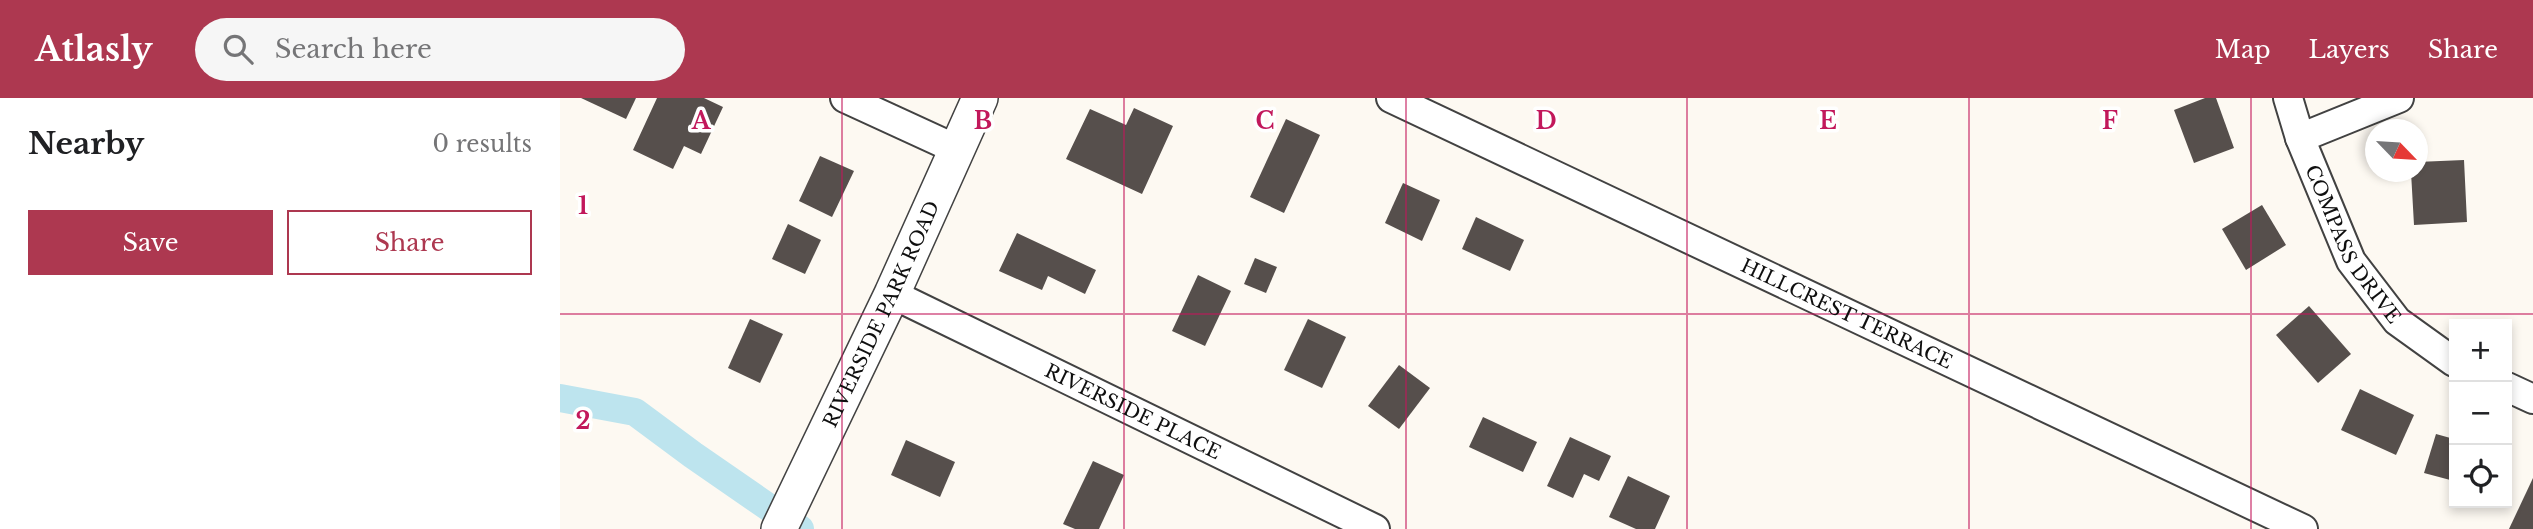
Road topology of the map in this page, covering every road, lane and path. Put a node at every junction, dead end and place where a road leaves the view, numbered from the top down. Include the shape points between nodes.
1 (845, 98) edge
2 (980, 98) edge
3 (1391, 98) edge
4 (2288, 98) edge
5 (2399, 98) edge
6 (2300, 138) junction
7 (956, 149) junction
8 (892, 294) junction
9 (2449, 358) edge
10 (2512, 389) edge
11 (2533, 399) edge
12 (779, 529) edge
13 (1375, 529) edge
14 (2303, 529) edge

1 - 7 street
2 - 7 street, RIVERSIDE PARK ROAD
3 - 14 street, HILLCREST TERRACE
4 - 6 street, COMPASS DRIVE
5 - 6 street
6 - 9 street, COMPASS DRIVE via 2351,261 2397,321
7 - 8 street, RIVERSIDE PARK ROAD
8 - 12 street, RIVERSIDE PARK ROAD
8 - 13 street, RIVERSIDE PLACE
10 - 11 street

